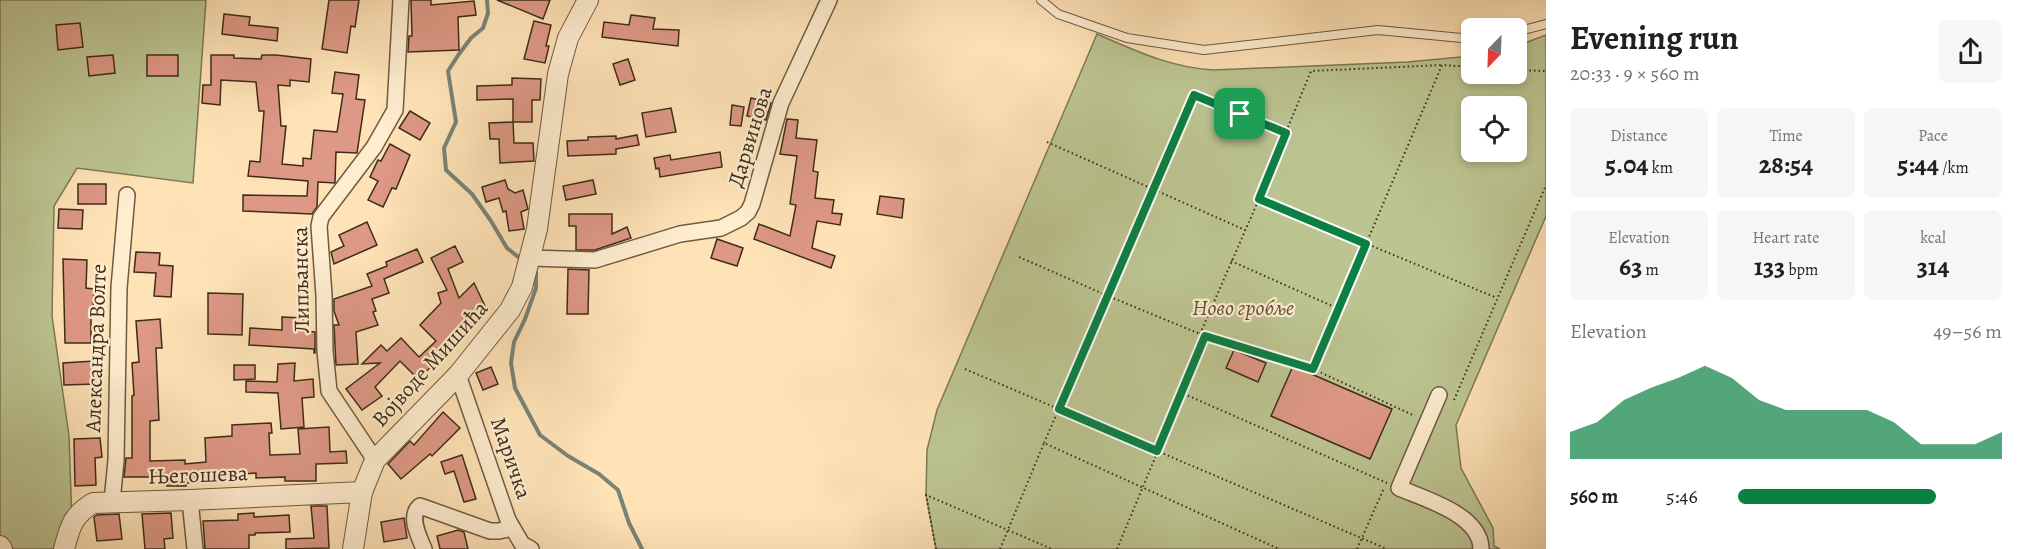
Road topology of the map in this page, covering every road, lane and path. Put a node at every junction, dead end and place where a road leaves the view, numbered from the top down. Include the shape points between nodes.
1 (401, 0) edge
2 (588, 0) edge
3 (829, 0) edge
4 (1041, 0) edge
5 (1546, 24) edge
6 (1527, 29) edge
7 (1461, 38) edge
8 (1442, 65) junction
9 (1461, 66) edge
10 (1527, 70) edge
11 (1546, 71) edge
12 (1286, 133) junction
13 (1047, 142) dead end
14 (1546, 184) edge
15 (1153, 190) junction
16 (127, 195) dead end
17 (1259, 199) junction
18 (1245, 230) junction
19 (1366, 244) junction
20 (532, 253) junction
21 (1019, 257) dead end
22 (1231, 261) junction
23 (1108, 296) junction
24 (1497, 297) junction
25 (1339, 309) junction
26 (1200, 334) junction
27 (1205, 336) junction
28 (965, 369) dead end
29 (1313, 369) junction
30 (458, 375) junction
31 (1182, 393) junction
32 (1440, 395) dead end
33 (1450, 407) dead end
34 (1059, 409) junction
35 (1428, 422) junction
36 (1044, 443) junction
37 (1157, 451) junction
38 (375, 460) junction
39 (1393, 485) junction
40 (1142, 487) junction
41 (362, 492) junction
42 (190, 500) junction
43 (112, 502) junction
44 (512, 528) junction
45 (1008, 530) junction
46 (1362, 538) junction
47 (525, 547) edge
48 (64, 549) edge
49 (195, 549) edge
50 (352, 549) edge
51 (424, 549) edge
52 (936, 549) edge
53 (1000, 549) edge
54 (1052, 549) edge
55 (1117, 549) edge
56 (1278, 549) edge
57 (1358, 549) edge
58 (1387, 549) edge
59 (1481, 549) edge

1 - 38 street, Липљанска via 395,110 374,147 321,217 319,226 329,391
2 - 20 street, Војводе Мишића via 568,38 558,74
3 - 20 street, Дарвинова via 781,103 752,204 741,218 722,228 680,234 595,260
4 - 7 lane via 1058,14 1127,38 1204,50 1378,30
5 - 6 lane
8 - 9 path
8 - 12 path via 1311,71
8 - 19 path
10 - 11 path
12 - 15 path via 1194,95
12 - 17 path
13 - 15 path
14 - 24 path
15 - 18 path
15 - 23 path
16 - 43 street, Александра Волте via 119,288
17 - 18 path
17 - 19 path
18 - 22 path
19 - 24 path
19 - 25 path
20 - 30 street, Војводе Мишића via 510,310
21 - 23 path
22 - 25 path
22 - 26 path
23 - 26 path
23 - 34 path
24 - 33 path
25 - 29 path
26 - 27 path
27 - 29 path
27 - 31 path
28 - 34 path
29 - 35 path
30 - 38 street, Војводе Мишића
30 - 44 street, Маричка
31 - 37 path
31 - 39 path
32 - 35 street
34 - 36 path
34 - 37 path
35 - 39 street
36 - 40 path
36 - 45 path
37 - 40 path
37 - 46 path
38 - 41 street, Војводе Мишића
39 - 46 path
39 - 59 street via 1454,512 1473,526
40 - 55 path
40 - 56 path
41 - 42 street, Његошева
41 - 50 street, Војводе Мишића
42 - 43 street, Његошева
42 - 49 street
43 - 48 street, Његошева via 93,503 81,510 72,523
44 - 47 street, Маричка
44 - 51 street via 490,531 420,506 414,515
45 - 52 path via 926,495
45 - 53 path
45 - 54 path
46 - 57 path
46 - 58 path

